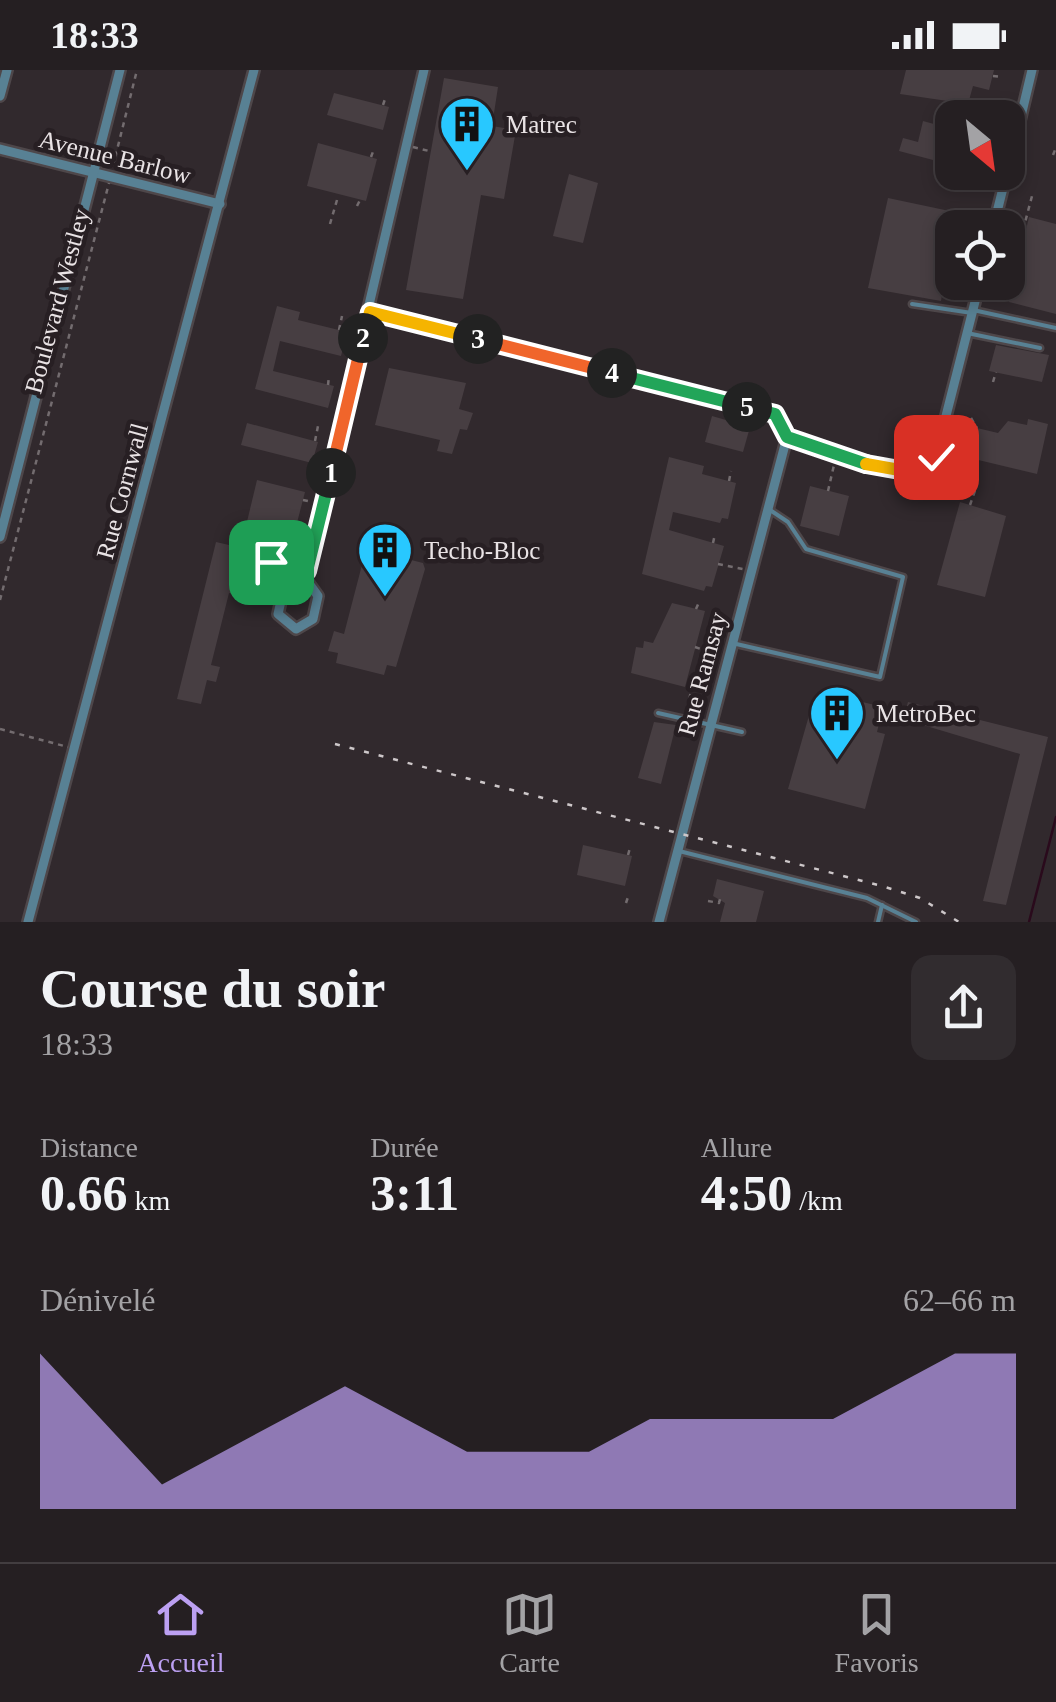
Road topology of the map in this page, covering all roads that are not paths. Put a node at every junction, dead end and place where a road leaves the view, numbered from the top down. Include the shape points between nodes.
1 (7, 70) edge
2 (120, 70) edge
3 (254, 70) edge
4 (424, 70) edge
5 (1032, 70) edge
6 (0, 96) edge
7 (1025, 101) edge
8 (0, 149) edge
9 (94, 172) junction
10 (220, 204) junction
11 (975, 300) edge
12 (912, 304) dead end
13 (370, 312) junction
14 (972, 312) junction
15 (1056, 328) edge
16 (967, 332) junction
17 (1040, 348) dead end
18 (787, 437) junction
19 (766, 507) junction
20 (0, 536) edge
21 (306, 575) junction
22 (731, 643) junction
23 (658, 713) dead end
24 (710, 724) junction
25 (742, 732) dead end
26 (679, 850) junction
27 (882, 905) junction
28 (28, 922) edge
29 (659, 922) edge
30 (878, 922) edge
31 (916, 922) edge

1 - 6 street
2 - 9 street, Boulevard Westley
3 - 10 street, Rue Cornwall
4 - 13 street
5 - 7 street
8 - 9 street, Avenue Barlow
9 - 10 street, Avenue Barlow
9 - 20 street, Boulevard Westley
10 - 28 street, Rue Cornwall
11 - 14 street
12 - 14 lane
13 - 18 street via 775,414
13 - 21 street
14 - 15 lane
14 - 16 street
16 - 17 lane
16 - 18 street via 934,466 922,474 880,469
18 - 19 street, Rue Ramsay
19 - 22 street, Rue Ramsay
19 - 22 lane via 788,522 806,549 904,576 880,678
21 - 21 street via 283,592 278,614 296,629 313,619 318,596
22 - 24 street, Rue Ramsay
23 - 24 lane
24 - 25 lane
24 - 26 street, Rue Ramsay
26 - 27 lane
26 - 29 street, Rue Ramsay
27 - 30 lane
27 - 31 lane

